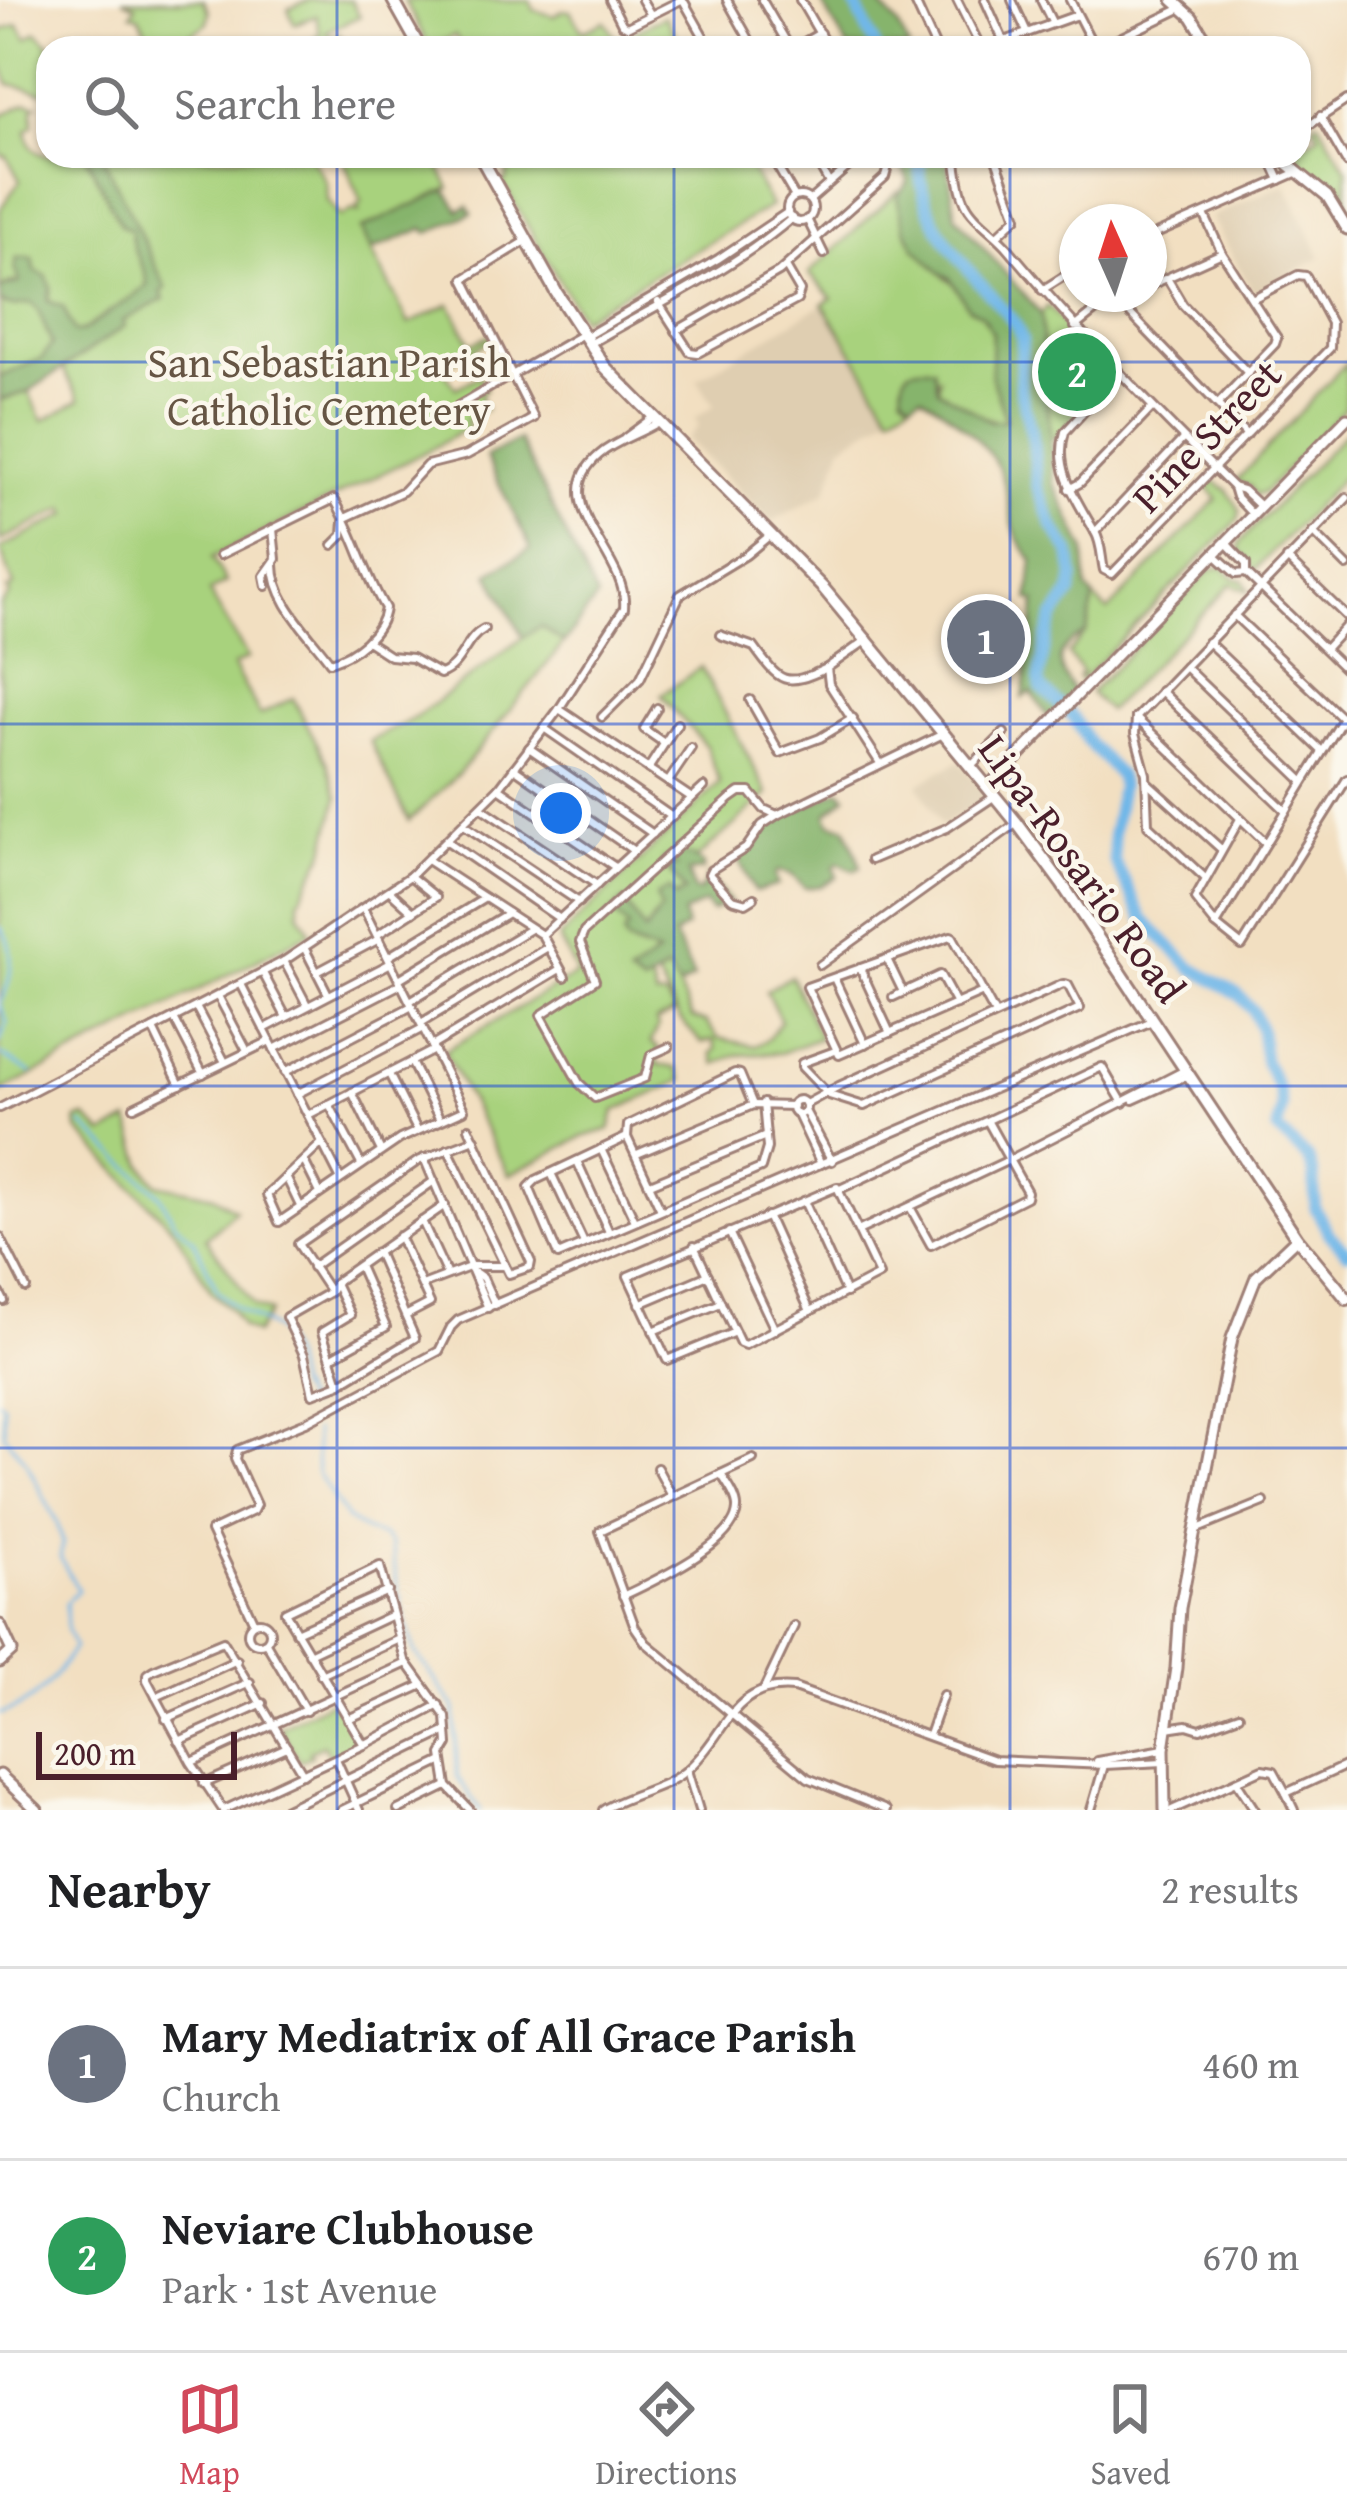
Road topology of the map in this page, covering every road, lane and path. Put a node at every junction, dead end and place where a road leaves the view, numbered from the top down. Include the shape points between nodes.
1 (393, 0) edge
2 (610, 0) edge
3 (642, 0) edge
4 (682, 0) edge
5 (727, 0) edge
6 (762, 0) edge
7 (800, 0) edge
8 (914, 0) edge
9 (957, 0) edge
10 (985, 0) edge
11 (1012, 0) edge
12 (1041, 0) edge
13 (1070, 0) edge
14 (1178, 4) edge
15 (651, 15) junction
16 (1077, 15) junction
17 (1052, 22) junction
18 (1026, 31) junction
19 (820, 33) junction
20 (413, 36) edge
21 (703, 36) edge
22 (747, 36) edge
23 (784, 36) edge
24 (814, 36) edge
25 (822, 36) edge
26 (930, 36) edge
27 (976, 36) edge
28 (1002, 36) edge
29 (1014, 36) edge
30 (1088, 36) edge
31 (1121, 36) edge
32 (1202, 36) edge
33 (1347, 100) edge
34 (1320, 116) junction
35 (1311, 123) edge
36 (1347, 163) edge
37 (486, 168) edge
38 (778, 168) edge
39 (821, 168) edge
40 (847, 168) edge
41 (886, 168) edge
42 (958, 168) edge
43 (999, 168) edge
44 (1274, 168) edge
45 (1293, 168) edge
46 (1298, 172) junction
47 (1280, 180) junction
48 (829, 183) junction
49 (795, 197) junction
50 (810, 200) junction
51 (1206, 214) junction
52 (790, 215) junction
53 (807, 219) junction
54 (1347, 229) edge
55 (1167, 230) edge
56 (997, 236) junction
57 (816, 239) junction
58 (526, 241) junction
59 (824, 254) dead end
60 (1222, 254) junction
61 (786, 267) junction
62 (1167, 278) joint
63 (1059, 279) edge
64 (1042, 290) junction
65 (1252, 299) junction
66 (658, 300) junction
67 (641, 311) junction
68 (1098, 312) edge
69 (1129, 312) edge
70 (623, 320) junction
71 (1075, 327) junction
72 (676, 331) junction
73 (586, 338) junction
74 (1248, 373) junction
75 (1118, 374) junction
76 (514, 375) junction
77 (1218, 404) junction
78 (458, 406) dead end
79 (1153, 407) junction
80 (1347, 418) edge
81 (654, 421) junction
82 (1248, 436) junction
83 (1183, 439) junction
84 (1216, 470) junction
85 (1069, 489) junction
86 (1347, 498) edge
87 (1344, 509) edge
88 (1257, 511) junction
89 (345, 518) junction
90 (273, 529) junction
91 (1095, 532) junction
92 (1313, 532) junction
93 (771, 534) junction
94 (1227, 544) junction
95 (333, 545) dead end
96 (1236, 554) junction
97 (220, 555) dead end
98 (1215, 556) junction
99 (1287, 559) junction
100 (274, 562) junction
101 (1225, 564) junction
102 (1347, 566) edge
103 (1246, 573) junction
104 (266, 586) dead end
105 (1259, 586) junction
106 (1234, 615) junction
107 (1347, 621) edge
108 (484, 629) dead end
109 (720, 635) dead end
110 (869, 639) junction
111 (367, 641) junction
112 (1208, 642) junction
113 (1325, 649) junction
114 (1185, 667) junction
115 (827, 668) junction
116 (1347, 671) edge
117 (1161, 691) junction
118 (750, 700) dead end
119 (657, 708) dead end
120 (559, 709) junction
121 (1345, 716) edge
122 (602, 717) dead end
123 (853, 718) junction
124 (1136, 718) junction
125 (677, 724) dead end
126 (544, 728) junction
127 (945, 733) junction
128 (1004, 733) dead end
129 (664, 743) junction
130 (529, 748) junction
131 (692, 748) dead end
132 (1322, 751) junction
133 (880, 764) junction
134 (971, 766) junction
135 (514, 768) junction
136 (648, 769) junction
137 (1347, 779) edge
138 (1304, 781) junction
139 (668, 782) junction
140 (1147, 782) junction
141 (704, 787) dead end
142 (499, 788) junction
143 (992, 792) junction
144 (692, 798) junction
145 (482, 808) junction
146 (1286, 811) junction
147 (777, 815) junction
148 (672, 817) junction
149 (1240, 819) junction
150 (1017, 823) junction
151 (464, 825) junction
152 (653, 834) junction
153 (447, 841) junction
154 (1266, 843) junction
155 (1221, 848) junction
156 (634, 851) junction
157 (428, 860) junction
158 (871, 860) dead end
159 (616, 868) junction
160 (410, 876) junction
161 (1204, 877) junction
162 (597, 885) junction
163 (390, 891) junction
164 (485, 898) junction
165 (754, 898) dead end
166 (578, 902) junction
167 (364, 910) junction
168 (413, 912) junction
169 (508, 913) junction
170 (560, 919) junction
171 (1216, 925) junction
172 (531, 928) junction
173 (542, 935) junction
174 (378, 937) junction
175 (548, 946) junction
176 (305, 949) junction
177 (887, 959) junction
178 (389, 960) junction
179 (284, 961) junction
180 (820, 964) dead end
181 (860, 968) junction
182 (317, 972) junction
183 (262, 973) junction
184 (834, 978) junction
185 (400, 982) junction
186 (241, 984) junction
187 (903, 992) junction
188 (983, 992) junction
189 (329, 995) junction
190 (218, 996) junction
191 (892, 997) dead end
192 (411, 1004) junction
193 (956, 1004) junction
194 (308, 1006) junction
195 (196, 1007) junction
196 (995, 1015) junction
197 (286, 1017) junction
198 (174, 1018) junction
199 (1152, 1021) junction
200 (422, 1026) junction
201 (152, 1029) junction
202 (264, 1029) junction
203 (890, 1034) junction
204 (865, 1044) junction
205 (272, 1045) junction
206 (433, 1048) junction
207 (669, 1048) dead end
208 (247, 1052) junction
209 (836, 1052) junction
210 (411, 1062) junction
211 (225, 1063) junction
212 (286, 1072) junction
213 (1186, 1072) junction
214 (388, 1073) junction
215 (203, 1074) junction
216 (180, 1085) junction
217 (352, 1092) junction
218 (297, 1094) junction
219 (829, 1095) junction
220 (1126, 1102) junction
221 (764, 1103) junction
222 (329, 1104) junction
223 (753, 1105) junction
224 (134, 1107) dead end
225 (0, 1108) edge
226 (800, 1109) junction
227 (308, 1115) junction
228 (440, 1120) junction
229 (988, 1120) junction
230 (469, 1128) dead end
231 (417, 1130) junction
232 (627, 1133) junction
233 (766, 1136) junction
234 (813, 1138) junction
235 (475, 1139) junction
236 (322, 1143) junction
237 (448, 1148) junction
238 (601, 1149) junction
239 (382, 1150) junction
240 (826, 1150) junction
241 (637, 1154) junction
242 (816, 1154) junction
243 (424, 1159) junction
244 (1009, 1160) junction
245 (304, 1161) junction
246 (577, 1161) junction
247 (832, 1161) junction
248 (361, 1164) junction
249 (822, 1166) junction
250 (551, 1173) junction
251 (286, 1177) junction
252 (340, 1178) junction
253 (434, 1180) junction
254 (650, 1184) junction
255 (840, 1189) junction
256 (320, 1193) junction
257 (804, 1201) junction
258 (445, 1205) junction
259 (301, 1207) junction
260 (910, 1207) junction
261 (661, 1210) junction
262 (767, 1216) junction
263 (422, 1221) junction
264 (635, 1221) junction
265 (860, 1230) junction
266 (609, 1232) junction
267 (729, 1232) junction
268 (399, 1235) junction
269 (0, 1237) edge
270 (1297, 1238) junction
271 (584, 1243) junction
272 (694, 1246) junction
273 (377, 1252) junction
274 (359, 1266) junction
275 (313, 1267) junction
276 (505, 1267) junction
277 (474, 1269) junction
278 (447, 1275) junction
279 (708, 1275) junction
280 (335, 1283) junction
281 (422, 1285) junction
282 (26, 1288) dead end
283 (330, 1292) junction
284 (846, 1293) junction
285 (1347, 1299) edge
286 (640, 1304) junction
287 (721, 1304) junction
288 (492, 1306) junction
289 (810, 1311) junction
290 (407, 1315) junction
291 (775, 1330) junction
292 (653, 1331) junction
293 (735, 1332) junction
294 (332, 1357) junction
295 (339, 1384) junction
296 (753, 1459) dead end
297 (658, 1468) dead end
298 (721, 1474) junction
299 (672, 1496) junction
300 (1264, 1502) dead end
301 (1195, 1530) junction
302 (388, 1591) junction
303 (623, 1596) junction
304 (392, 1615) junction
305 (254, 1623) junction
306 (0, 1625) edge
307 (794, 1626) dead end
308 (296, 1632) junction
309 (399, 1639) junction
310 (266, 1643) junction
311 (309, 1654) junction
312 (237, 1660) junction
313 (0, 1662) edge
314 (407, 1664) junction
315 (321, 1675) junction
316 (250, 1682) junction
317 (423, 1684) junction
318 (764, 1689) junction
319 (944, 1695) dead end
320 (156, 1697) junction
321 (334, 1697) junction
322 (263, 1703) junction
323 (439, 1705) junction
324 (306, 1711) junction
325 (730, 1715) junction
326 (1239, 1715) dead end
327 (166, 1719) junction
328 (348, 1719) junction
329 (275, 1725) junction
330 (1167, 1728) junction
331 (447, 1730) junction
332 (929, 1735) junction
333 (178, 1741) junction
334 (364, 1745) junction
335 (287, 1747) junction
336 (1164, 1749) junction
337 (336, 1759) junction
338 (191, 1762) junction
339 (443, 1762) junction
340 (1106, 1762) junction
341 (1165, 1762) junction
342 (1347, 1765) edge
343 (687, 1770) junction
344 (303, 1774) junction
345 (0, 1775) edge
346 (345, 1781) junction
347 (1237, 1782) junction
348 (204, 1784) junction
349 (447, 1786) junction
350 (1286, 1792) junction
351 (357, 1807) edge
352 (467, 1807) edge
353 (37, 1810) edge
354 (223, 1810) edge
355 (284, 1810) edge
356 (342, 1810) edge
357 (398, 1810) edge
358 (454, 1810) edge
359 (603, 1810) edge
360 (699, 1810) edge
361 (886, 1810) edge
362 (1091, 1810) edge
363 (1168, 1810) edge
364 (1255, 1810) edge
365 (1294, 1810) edge

1 - 20 main road
2 - 15 street via 625,27
3 - 15 street
4 - 15 street
4 - 21 street
5 - 22 street
6 - 23 street
7 - 19 street
8 - 26 street
9 - 27 street
10 - 28 street
11 - 18 street
12 - 17 street
13 - 16 street
14 - 31 street
14 - 32 street
16 - 17 street
16 - 30 street
17 - 18 street
18 - 29 street
19 - 24 street
19 - 25 street
33 - 34 street
34 - 35 street
34 - 36 street
37 - 58 main road, Lipa-Rosario Road
38 - 49 street
39 - 48 street
40 - 48 street
41 - 57 street
42 - 56 street via 966,205
43 - 56 street via 1017,217
44 - 47 street
45 - 46 street
46 - 47 street
46 - 54 street via 1327,196
47 - 51 street
48 - 50 street
49 - 50 street
49 - 52 street
50 - 53 street
51 - 55 street
51 - 60 street
52 - 53 street
52 - 66 street
53 - 57 street
56 - 64 street
57 - 59 street
57 - 61 street
58 - 73 main road, Lipa-Rosario Road
58 - 76 street via 464,279
60 - 62 street
60 - 65 street
61 - 72 street
61 - 72 street via 797,300 696,354
62 - 74 street
63 - 64 street
64 - 71 street
65 - 74 street via 1281,336
65 - 82 street, Pine Street via 1304,275 1333,329 1320,362
66 - 67 street
66 - 72 street
67 - 70 street via 636,321
67 - 70 street via 629,309
68 - 71 street
69 - 77 street
70 - 73 street
71 - 75 street
73 - 76 street
73 - 81 main road, Lipa-Rosario Road
74 - 77 street
75 - 79 street
75 - 85 street via 1062,438
76 - 78 street
76 - 89 street via 534,418 467,454 427,465 403,491
77 - 82 street
79 - 83 street
79 - 85 street
80 - 88 street
81 - 93 main road, Lipa-Rosario Road
81 - 120 street via 591,464 578,497 625,590 624,608
82 - 84 street, Pine Street
83 - 84 street
83 - 91 street
84 - 88 street
84 - 91 street, Pine Street via 1112,574
85 - 91 street
86 - 87 street
87 - 92 street
88 - 94 street
89 - 90 street via 334,500
89 - 95 street
89 - 111 street via 385,608
90 - 97 street
90 - 100 street
92 - 99 street
92 - 102 street
93 - 110 main road, Lipa-Rosario Road
93 - 122 street via 680,595 640,679
94 - 96 street
94 - 98 street
96 - 101 street
96 - 103 street
98 - 101 street
98 - 143 street
99 - 105 street
99 - 107 street
100 - 104 street
100 - 111 street via 295,619 328,660
101 - 103 street
103 - 105 street
105 - 106 street
105 - 113 street
106 - 112 street
106 - 121 street
107 - 113 street
108 - 111 street via 440,674
109 - 115 street via 754,647 782,680
110 - 115 street
110 - 127 main road, Lipa-Rosario Road
112 - 114 street
112 - 132 street
113 - 116 street
114 - 117 street
114 - 138 street
115 - 123 street
117 - 124 street
117 - 146 street
118 - 123 street via 780,753
119 - 129 street via 644,729
120 - 126 street
120 - 136 street
121 - 132 street
123 - 133 street
124 - 140 street
124 - 149 street
125 - 129 street
126 - 130 street
126 - 148 street
127 - 133 street
127 - 134 main road, Lipa-Rosario Road
128 - 134 street
129 - 136 street
130 - 135 street
130 - 152 street
131 - 139 street
132 - 138 street
133 - 147 street
134 - 143 main road, Lipa-Rosario Road
135 - 142 street
135 - 156 street
136 - 139 street
137 - 171 street via 1242,946
138 - 146 street
139 - 144 street
140 - 155 street
140 - 161 street via 1150,829
141 - 144 street
142 - 145 street
142 - 159 street
143 - 150 main road, Lipa-Rosario Road
143 - 158 street via 946,828
144 - 148 street
145 - 151 street
145 - 162 street
146 - 154 street
147 - 165 street via 709,872 734,901
147 - 207 street via 750,792 735,795 584,932 580,942 595,980 541,1016 595,1098 645,1078 651,1055
148 - 152 street
149 - 154 street
149 - 155 street
150 - 180 street
150 - 199 main road, Lipa-Rosario Road
151 - 153 street
151 - 166 street
152 - 156 street
153 - 157 street
153 - 170 street
154 - 171 street
155 - 161 street
156 - 159 street
157 - 160 street
157 - 164 street
159 - 162 street
160 - 163 street
160 - 168 street via 436,898
161 - 171 street via 1195,901
162 - 166 street
163 - 167 street
163 - 168 street
164 - 169 street
164 - 178 street
166 - 170 street
167 - 174 street
167 - 176 street
168 - 174 street
169 - 172 street
169 - 185 street
170 - 173 street
172 - 173 street
172 - 192 street
173 - 175 street
174 - 178 street
174 - 182 street
175 - 200 street
175 - 206 street via 563,973
176 - 179 street
176 - 182 street
177 - 181 street
177 - 187 street
177 - 188 street via 951,936
178 - 185 street
178 - 189 street
179 - 183 street
179 - 194 street
181 - 184 street
181 - 203 street
182 - 189 street
183 - 186 street
183 - 197 street
184 - 204 street
184 - 209 street via 807,987
185 - 192 street
185 - 205 street
186 - 190 street
186 - 202 street
187 - 191 street
187 - 193 street via 940,975
188 - 193 street
188 - 196 street
189 - 194 street
190 - 195 street
190 - 208 street
192 - 200 street
192 - 212 street
193 - 203 street
194 - 197 street
195 - 198 street
195 - 211 street
196 - 219 street
196 - 219 street via 1065,983 1079,1003 1077,1012 864,1106
197 - 202 street
198 - 201 street
198 - 215 street
199 - 213 main road, Lipa-Rosario Road
199 - 247 street
200 - 206 street
200 - 218 street
201 - 216 street
201 - 225 street
202 - 205 street
203 - 204 street
204 - 209 street
205 - 208 street
205 - 212 street
206 - 210 street
206 - 228 street via 464,1110
208 - 211 street
209 - 219 street via 801,1064
210 - 214 street
210 - 228 street
211 - 215 street
212 - 218 street
213 - 220 street
213 - 270 main road, Lipa-Rosario Road
214 - 217 street
214 - 231 street
215 - 216 street
216 - 224 street
217 - 222 street
217 - 239 street
218 - 227 street
219 - 226 street
220 - 229 street via 1104,1067
220 - 244 street
221 - 223 street
221 - 226 street
221 - 233 street
222 - 227 street
222 - 248 street
223 - 232 street via 738,1073 638,1118
223 - 241 street
226 - 234 street
227 - 236 street
228 - 231 street
229 - 244 street
229 - 255 street
230 - 235 street
231 - 239 street
232 - 238 street
232 - 241 street
233 - 254 street
233 - 261 street via 760,1168
234 - 240 street
234 - 242 street
235 - 237 street
235 - 276 street via 531,1264 513,1275
236 - 245 street
236 - 252 street
237 - 243 street
237 - 276 street
238 - 246 street
238 - 264 street
239 - 248 street
240 - 242 street
240 - 247 street
241 - 254 street
242 - 249 street
243 - 253 street
243 - 275 street via 298,1244
244 - 260 street
244 - 260 street via 1026,1197 932,1245
245 - 251 street
245 - 256 street
246 - 250 street
246 - 266 street
247 - 249 street
248 - 252 street
249 - 288 street
250 - 271 street
250 - 271 street via 529,1190 558,1255
251 - 259 street
251 - 259 street via 267,1195 279,1222
252 - 256 street
253 - 258 street
253 - 275 street
254 - 261 street
255 - 257 street
255 - 265 street
256 - 259 street
257 - 262 street
257 - 284 street
258 - 263 street
258 - 277 street
260 - 265 street
261 - 264 street
262 - 267 street
262 - 289 street
263 - 268 street
263 - 278 street
264 - 266 street
265 - 284 street via 880,1273
266 - 271 street
267 - 272 street
267 - 291 street
268 - 273 street
268 - 281 street
269 - 282 street
270 - 285 main road, Lipa-Rosario Road
270 - 301 street via 1244,1299
272 - 279 street
272 - 286 street via 629,1274
273 - 274 street
273 - 290 street
274 - 280 street
274 - 294 street via 386,1327
275 - 283 street
276 - 277 street
277 - 278 street
277 - 288 street
278 - 281 street
279 - 286 street
279 - 287 street
280 - 283 street
280 - 294 street via 350,1315 322,1332
281 - 290 street via 430,1305
283 - 295 street via 287,1320 312,1393
284 - 289 street
286 - 292 street
287 - 292 street
287 - 293 street
288 - 305 street via 454,1324 440,1351 234,1454 256,1505 211,1531
289 - 291 street
290 - 295 street via 414,1340
291 - 293 street via 745,1346
292 - 293 street via 669,1360
294 - 295 street
296 - 298 street
297 - 299 street
298 - 299 street
298 - 303 street via 737,1503 735,1518 695,1560
299 - 303 street via 600,1531
300 - 301 street
301 - 330 street
302 - 304 street
302 - 308 street
302 - 308 street via 380,1566 290,1608 286,1617
303 - 325 street via 646,1643
304 - 309 street
304 - 311 street
305 - 310 street via 268,1626
305 - 310 street via 249,1639
306 - 313 street via 12,1651
307 - 318 street
308 - 311 street
309 - 314 street
309 - 315 street
310 - 324 street
311 - 315 street
312 - 316 street
312 - 320 street
312 - 320 street via 223,1641 153,1670 147,1680
314 - 317 street
314 - 321 street
315 - 321 street
316 - 322 street
316 - 327 street
317 - 323 street
317 - 328 street
318 - 325 street
318 - 332 street via 794,1688
319 - 332 street
320 - 327 street
321 - 324 street
321 - 328 street
322 - 329 street
322 - 333 street
323 - 331 street
323 - 334 street
324 - 329 street
325 - 343 street
325 - 361 street via 808,1778
326 - 330 street via 1200,1729
327 - 333 street
328 - 334 street
329 - 335 street
329 - 338 street
330 - 336 street
331 - 339 street
331 - 346 street
332 - 340 street via 997,1760
333 - 338 street
334 - 337 street
335 - 344 street
335 - 348 street
336 - 340 street
336 - 341 street
337 - 344 street
337 - 346 street
338 - 348 street
339 - 349 street
339 - 351 street
340 - 341 street
340 - 362 street
341 - 363 street
342 - 350 street
343 - 359 street
343 - 360 street
344 - 354 street
345 - 353 street
346 - 351 street
346 - 355 street
347 - 350 street via 1270,1768
347 - 363 street
347 - 364 street
348 - 354 street
349 - 352 street
349 - 357 street
350 - 365 street
351 - 356 street
352 - 358 street

